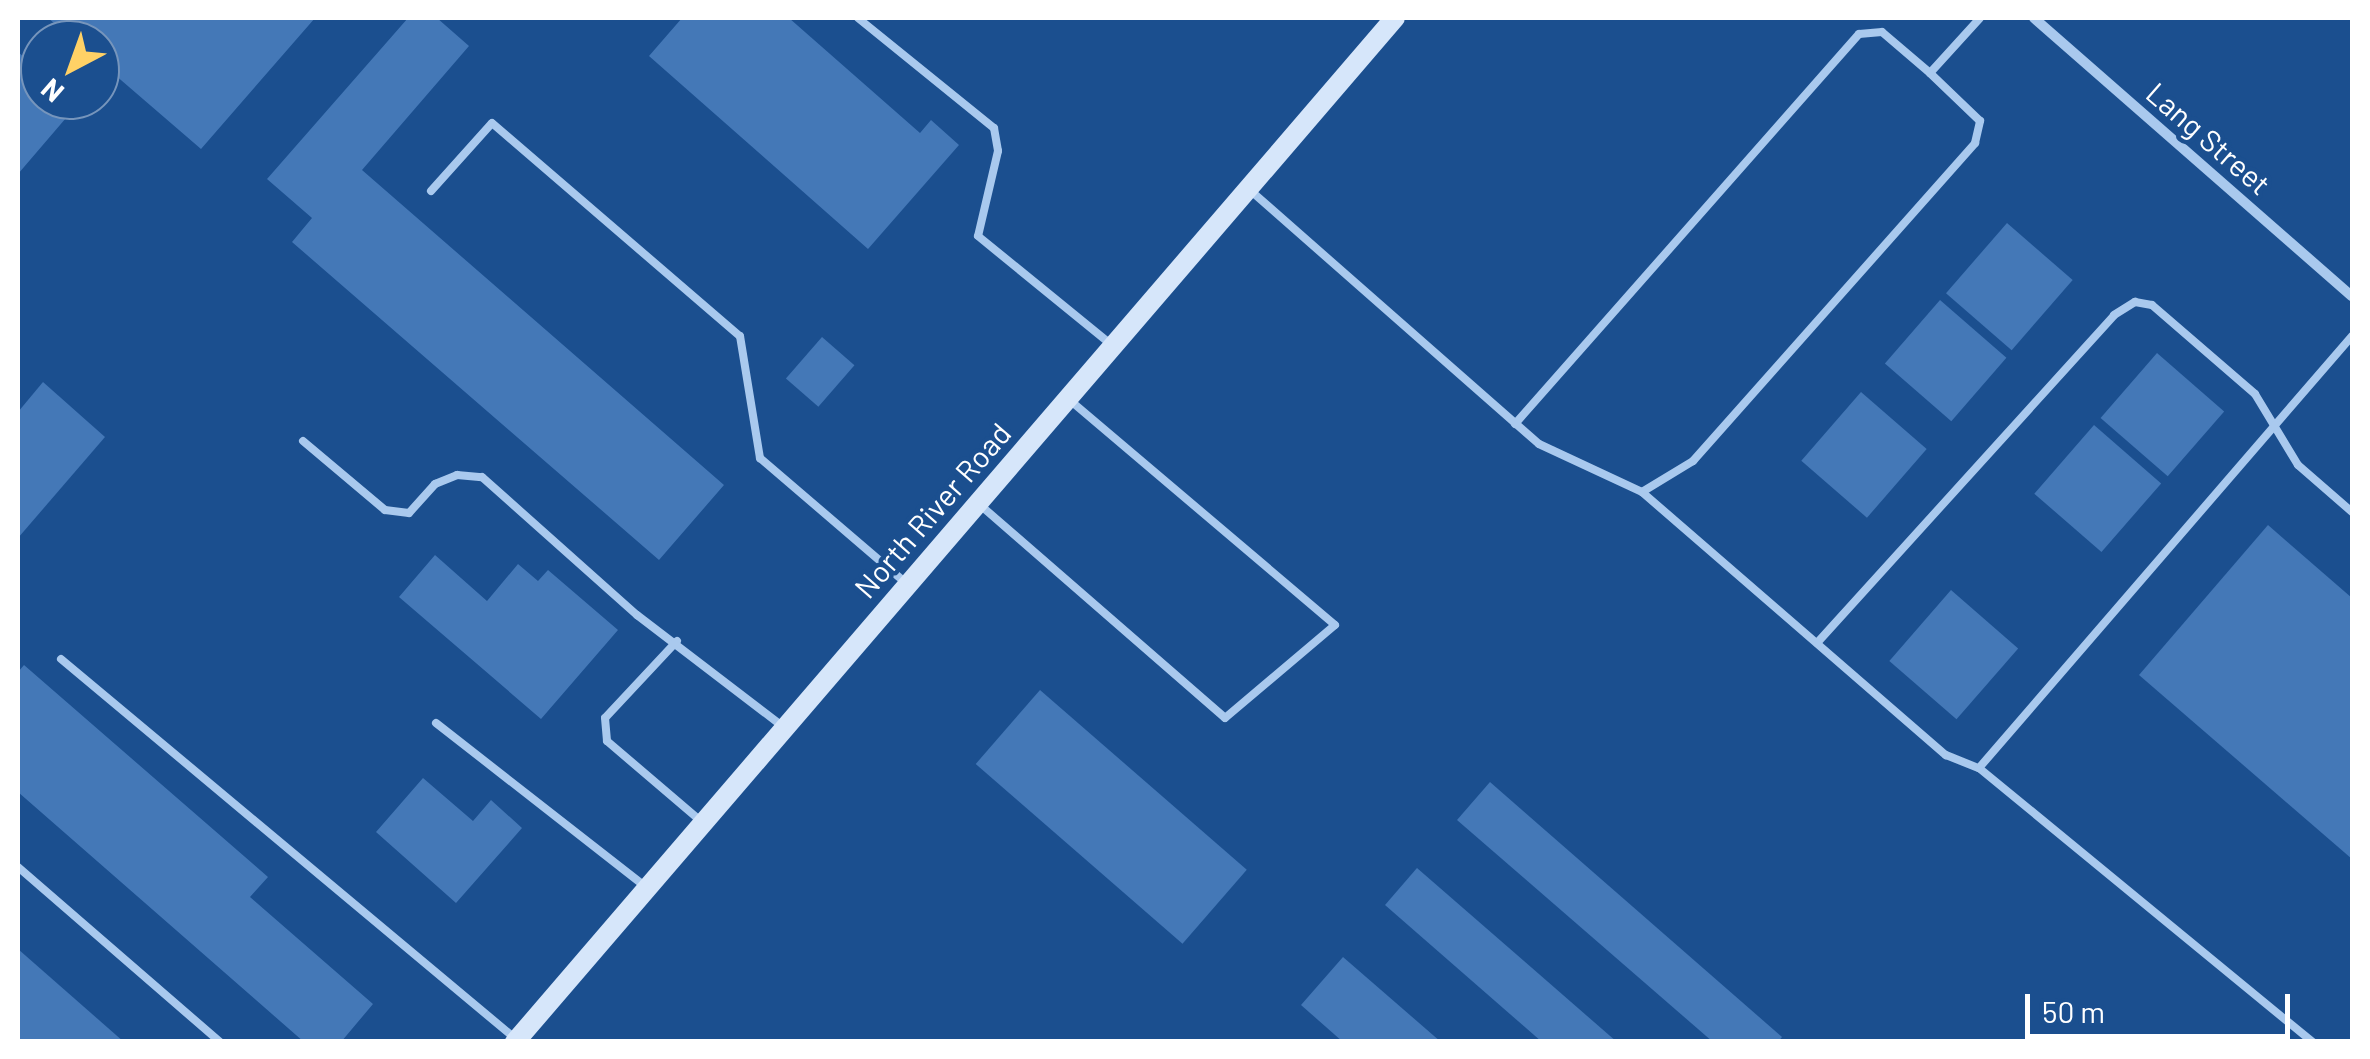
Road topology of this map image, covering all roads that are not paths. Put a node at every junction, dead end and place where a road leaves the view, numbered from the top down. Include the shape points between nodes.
1 (858, 18) edge
2 (1395, 18) edge
3 (1980, 18) edge
4 (2034, 18) edge
5 (1930, 73) junction
6 (1248, 188) junction
7 (431, 191) dead end
8 (2352, 296) edge
9 (2352, 336) edge
10 (1113, 346) junction
11 (1068, 398) junction
12 (1515, 424) junction
13 (2276, 428) junction
14 (303, 441) dead end
15 (1642, 492) junction
16 (978, 503) junction
17 (2352, 512) edge
18 (908, 584) junction
19 (676, 641) junction
20 (1817, 644) junction
21 (61, 659) dead end
22 (436, 723) dead end
23 (784, 728) junction
24 (1979, 768) junction
25 (703, 823) junction
26 (18, 867) edge
27 (647, 888) junction
28 (516, 1041) edge
29 (220, 1042) edge
30 (2313, 1042) edge

1 - 10 lane via 994,128 998,151 978,236
2 - 6 street, North River Road
3 - 5 lane
4 - 8 street, Lang Street
5 - 12 lane via 1882,32 1859,34
5 - 15 lane via 1980,120 1975,143 1693,461
6 - 10 street, North River Road
6 - 12 lane
7 - 18 lane via 492,123 740,336 760,458
9 - 13 lane
10 - 11 street, North River Road
11 - 16 street, North River Road
11 - 16 lane via 1335,624 1225,718
12 - 15 lane via 1538,444
13 - 17 lane via 2298,464
13 - 20 lane via 2256,394 2152,305 2135,302 2114,315
13 - 24 lane
14 - 19 lane via 386,510 409,513 434,484 457,475 482,477 637,615
15 - 20 lane
16 - 18 street, North River Road
18 - 23 street, North River Road
19 - 23 lane
19 - 25 lane via 605,718 607,741
20 - 24 lane via 1946,755
21 - 28 lane
22 - 27 lane
23 - 25 street, North River Road
24 - 30 lane
25 - 27 street, North River Road
26 - 29 lane
27 - 28 street, North River Road

